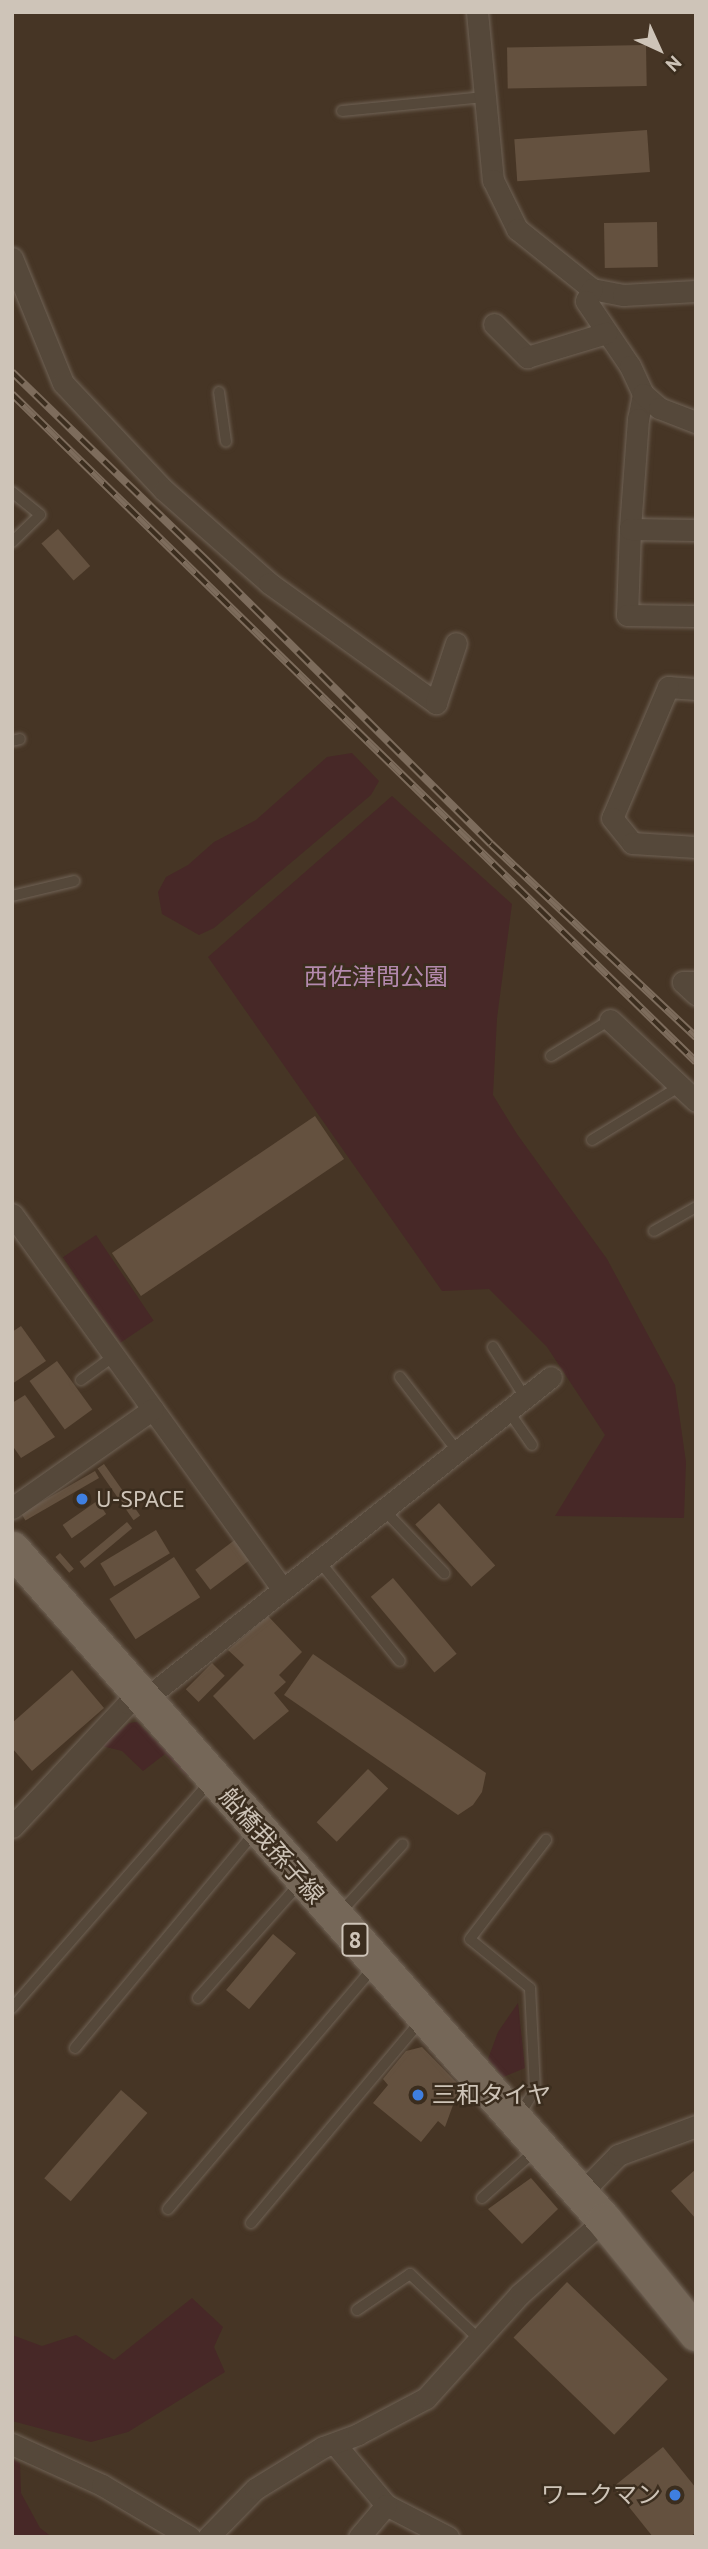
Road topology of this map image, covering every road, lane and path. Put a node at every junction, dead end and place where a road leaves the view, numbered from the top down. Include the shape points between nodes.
1 (477, 12) edge
2 (484, 97) junction
3 (342, 111) dead end
4 (12, 258) edge
5 (592, 289) junction
6 (696, 291) edge
7 (494, 324) dead end
8 (606, 334) junction
9 (219, 392) dead end
10 (643, 394) junction
11 (696, 422) edge
12 (226, 442) dead end
13 (12, 492) edge
14 (630, 529) junction
15 (696, 530) edge
16 (12, 542) edge
17 (696, 616) edge
18 (456, 643) dead end
19 (696, 689) edge
20 (696, 847) edge
21 (74, 881) dead end
22 (12, 896) edge
23 (696, 982) edge
24 (696, 993) edge
25 (610, 1020) joint
26 (551, 1056) dead end
27 (688, 1093) edge
28 (592, 1140) dead end
29 (696, 1207) edge
30 (12, 1214) edge
31 (654, 1231) dead end
32 (493, 1347) dead end
33 (114, 1356) junction
34 (400, 1377) dead end
35 (551, 1377) dead end
36 (81, 1380) dead end
37 (526, 1399) junction
38 (153, 1409) junction
39 (509, 1412) junction
40 (532, 1445) dead end
41 (458, 1452) junction
42 (12, 1507) edge
43 (385, 1511) junction
44 (12, 1549) edge
45 (320, 1562) junction
46 (444, 1573) dead end
47 (283, 1590) junction
48 (400, 1661) dead end
49 (145, 1699) junction
50 (213, 1779) junction
51 (12, 1827) edge
52 (258, 1829) junction
53 (546, 1840) dead end
54 (403, 1844) dead end
55 (302, 1881) junction
56 (335, 1918) junction
57 (376, 1964) junction
58 (198, 1998) dead end
59 (12, 2008) edge
60 (423, 2017) junction
61 (75, 2048) dead end
62 (516, 2120) junction
63 (696, 2126) edge
64 (540, 2147) junction
65 (580, 2194) junction
66 (482, 2198) dead end
67 (168, 2209) dead end
68 (604, 2220) junction
69 (251, 2223) dead end
70 (357, 2310) dead end
71 (696, 2333) edge
72 (480, 2340) junction
73 (335, 2444) junction
74 (14, 2450) edge
75 (386, 2505) junction
76 (190, 2537) edge
77 (208, 2537) edge
78 (359, 2537) edge
79 (448, 2537) edge

1 - 2 street
2 - 3 lane
2 - 5 street via 493,180 506,210 517,229
4 - 18 street via 63,383 164,490 269,583 436,703
5 - 6 street via 623,295
5 - 8 street via 586,301
7 - 8 street via 527,357
8 - 10 street via 630,366
9 - 12 lane
10 - 11 street via 659,408
10 - 14 street
13 - 16 lane via 40,515
14 - 15 street
14 - 17 street via 627,615
19 - 20 street via 668,687 612,818 632,843
21 - 22 lane
23 - 24 street via 683,982
25 - 26 lane
25 - 27 street
27 - 28 lane
29 - 31 lane
30 - 33 street
32 - 37 lane
33 - 36 lane
33 - 38 street
34 - 41 lane
35 - 37 street
37 - 39 street
38 - 42 street
38 - 47 street
39 - 40 lane
39 - 41 street
41 - 43 street
43 - 45 street
43 - 46 lane
44 - 49 main road, 船橋我孫子線 / 8
45 - 47 street
45 - 48 lane
47 - 49 street
49 - 50 main road, 船橋我孫子線 / 8
49 - 51 street via 128,1703
50 - 52 main road, 船橋我孫子線 / 8
50 - 59 lane
52 - 55 main road, 船橋我孫子線 / 8
52 - 61 lane
53 - 62 lane via 470,1939 530,1988 535,2090
54 - 56 lane
55 - 56 main road, 船橋我孫子線 / 8
55 - 58 lane
56 - 57 main road, 船橋我孫子線 / 8
57 - 60 main road, 船橋我孫子線 / 8
57 - 67 lane
60 - 62 main road, 船橋我孫子線 / 8
60 - 69 lane
62 - 64 main road, 船橋我孫子線 / 8
63 - 65 street via 618,2155
64 - 65 main road, 船橋我孫子線 / 8
64 - 66 lane
65 - 68 main road, 船橋我孫子線 / 8
68 - 71 main road, 船橋我孫子線 / 8
68 - 72 street via 520,2294
70 - 72 lane via 410,2274
72 - 73 street via 426,2398
73 - 75 street
73 - 77 street via 255,2489
74 - 76 street via 102,2486
75 - 78 street
75 - 79 street

